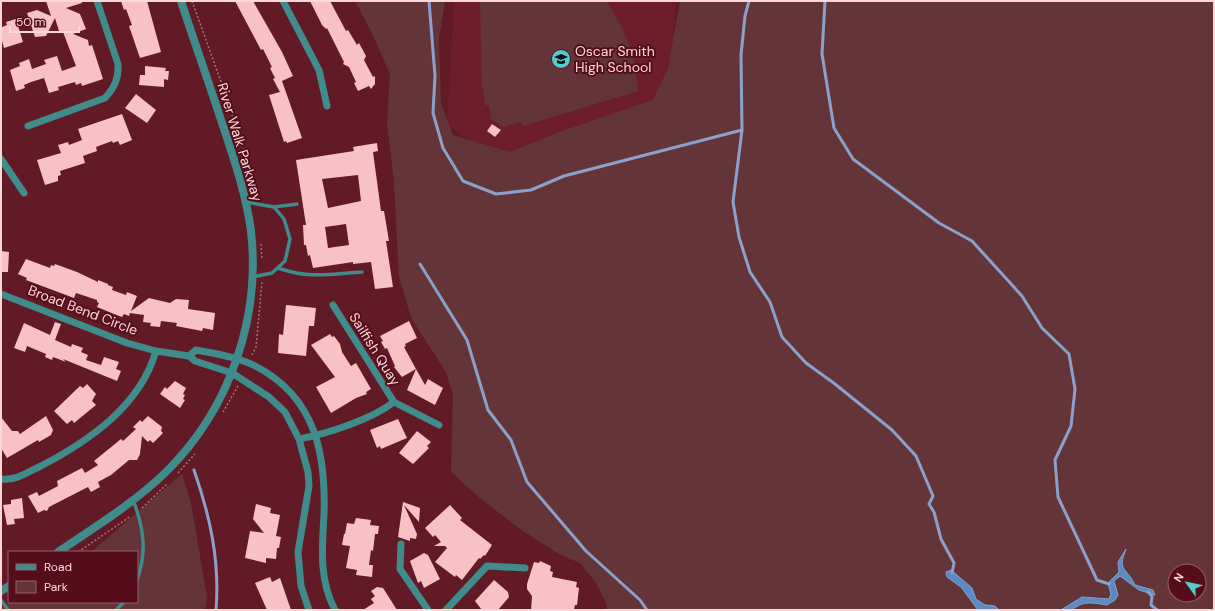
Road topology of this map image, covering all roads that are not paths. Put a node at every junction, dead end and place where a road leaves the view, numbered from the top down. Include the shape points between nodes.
1 (97, 1) edge
2 (181, 1) edge
3 (283, 1) edge
4 (327, 106) dead end
5 (28, 126) dead end
6 (1, 159) edge
7 (24, 193) dead end
8 (246, 202) junction
9 (296, 204) dead end
10 (274, 207) junction
11 (278, 268) junction
12 (362, 272) dead end
13 (252, 277) junction
14 (1, 294) edge
15 (332, 305) dead end
16 (156, 351) junction
17 (189, 356) junction
18 (236, 359) junction
19 (232, 373) junction
20 (394, 402) junction
21 (439, 426) dead end
22 (316, 436) junction
23 (300, 439) junction
24 (1, 478) edge
25 (133, 500) junction
26 (401, 544) dead end
27 (59, 551) edge
28 (525, 568) dead end
29 (138, 577) edge
30 (1, 600) edge
31 (333, 609) edge
32 (8, 610) edge
33 (308, 610) edge
34 (428, 610) edge
35 (446, 610) edge

1 - 5 street via 118,64 119,75 113,89 105,98
2 - 8 street, River Walk Parkway via 236,163
3 - 4 street via 319,70
6 - 7 street
8 - 10 lane
8 - 13 street, River Walk Parkway via 251,232
9 - 10 lane
10 - 11 lane via 284,219 290,239 285,261
11 - 12 lane via 312,276
11 - 13 lane via 272,273
13 - 18 street, River Walk Parkway via 248,313
14 - 16 street, Broad Bend Circle via 127,343
15 - 20 street, Sailfish Quay
16 - 17 street, Broad Bend Circle
16 - 24 street via 146,376 130,399 97,432 69,452 19,477
17 - 18 street, Broad Bend Circle via 196,350
17 - 19 street, Broad Bend Circle via 195,361
18 - 19 street, River Walk Parkway
18 - 22 street via 270,375 299,403
19 - 23 street, Broad Bend Circle via 269,397 285,412
19 - 25 street, River Walk Parkway via 204,426 167,471
20 - 21 street
20 - 22 street, Sailfish Quay via 385,409
22 - 23 street, Sailfish Quay
22 - 31 street via 325,487 322,565
23 - 33 street, Broad Bend Circle via 307,460 309,486 299,538 299,568
25 - 27 street, River Walk Parkway
25 - 29 lane via 143,534 144,550
26 - 34 street via 400,569
28 - 35 street via 487,566
30 - 32 lane

